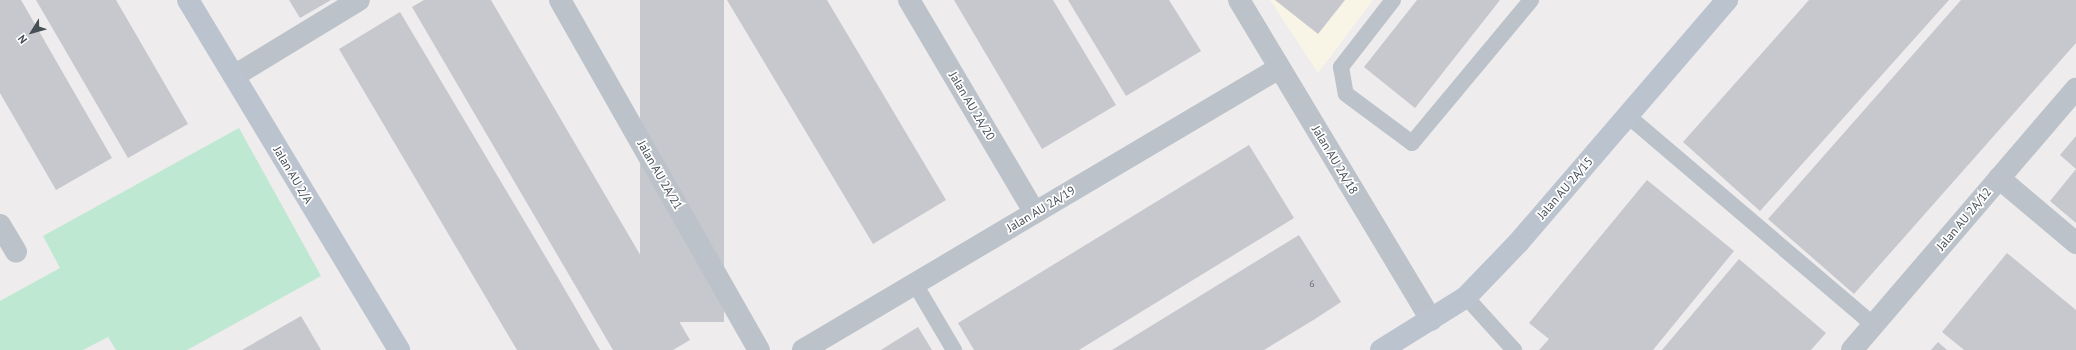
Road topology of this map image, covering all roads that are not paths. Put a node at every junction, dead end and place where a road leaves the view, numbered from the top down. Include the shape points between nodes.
1 (188, 0) edge
2 (360, 0) edge
3 (560, 0) edge
4 (909, 0) edge
5 (1240, 0) edge
6 (1393, 0) edge
7 (1531, 0) edge
8 (1727, 0) edge
9 (1279, 68) junction
10 (234, 76) junction
11 (2076, 89) edge
12 (1628, 116) junction
13 (1999, 178) junction
14 (1035, 213) junction
15 (0, 225) edge
16 (2076, 244) edge
17 (16, 252) dead end
18 (915, 284) junction
19 (1466, 297) junction
20 (1431, 320) junction
21 (1874, 325) junction
22 (399, 350) edge
23 (759, 350) edge
24 (803, 350) edge
25 (954, 350) edge
26 (1381, 350) edge
27 (1514, 350) edge
28 (1852, 350) edge

1 - 10 street, Jalan AU 2/A
2 - 10 street
3 - 23 street, Jalan AU 2A/21
4 - 14 street, Jalan AU 2A/20
5 - 9 street, Jalan AU 2A/18
6 - 7 lane via 1341,67 1346,94 1412,144
8 - 12 street, Jalan AU 2A/15
9 - 14 street, Jalan AU 2A/19
9 - 20 street, Jalan AU 2A/18
10 - 22 street, Jalan AU 2/A
11 - 13 street, Jalan AU 2A/12
12 - 19 street, Jalan AU 2A/15 via 1518,243
12 - 21 lane
13 - 16 street
13 - 21 street, Jalan AU 2A/12
14 - 18 street, Jalan AU 2A/19
15 - 17 street
18 - 24 street, Jalan AU 2A/19
18 - 25 lane
19 - 20 street, Jalan AU 2A/15
19 - 27 lane
20 - 26 street, Jalan AU 2A/15
21 - 28 street, Jalan AU 2A/12

